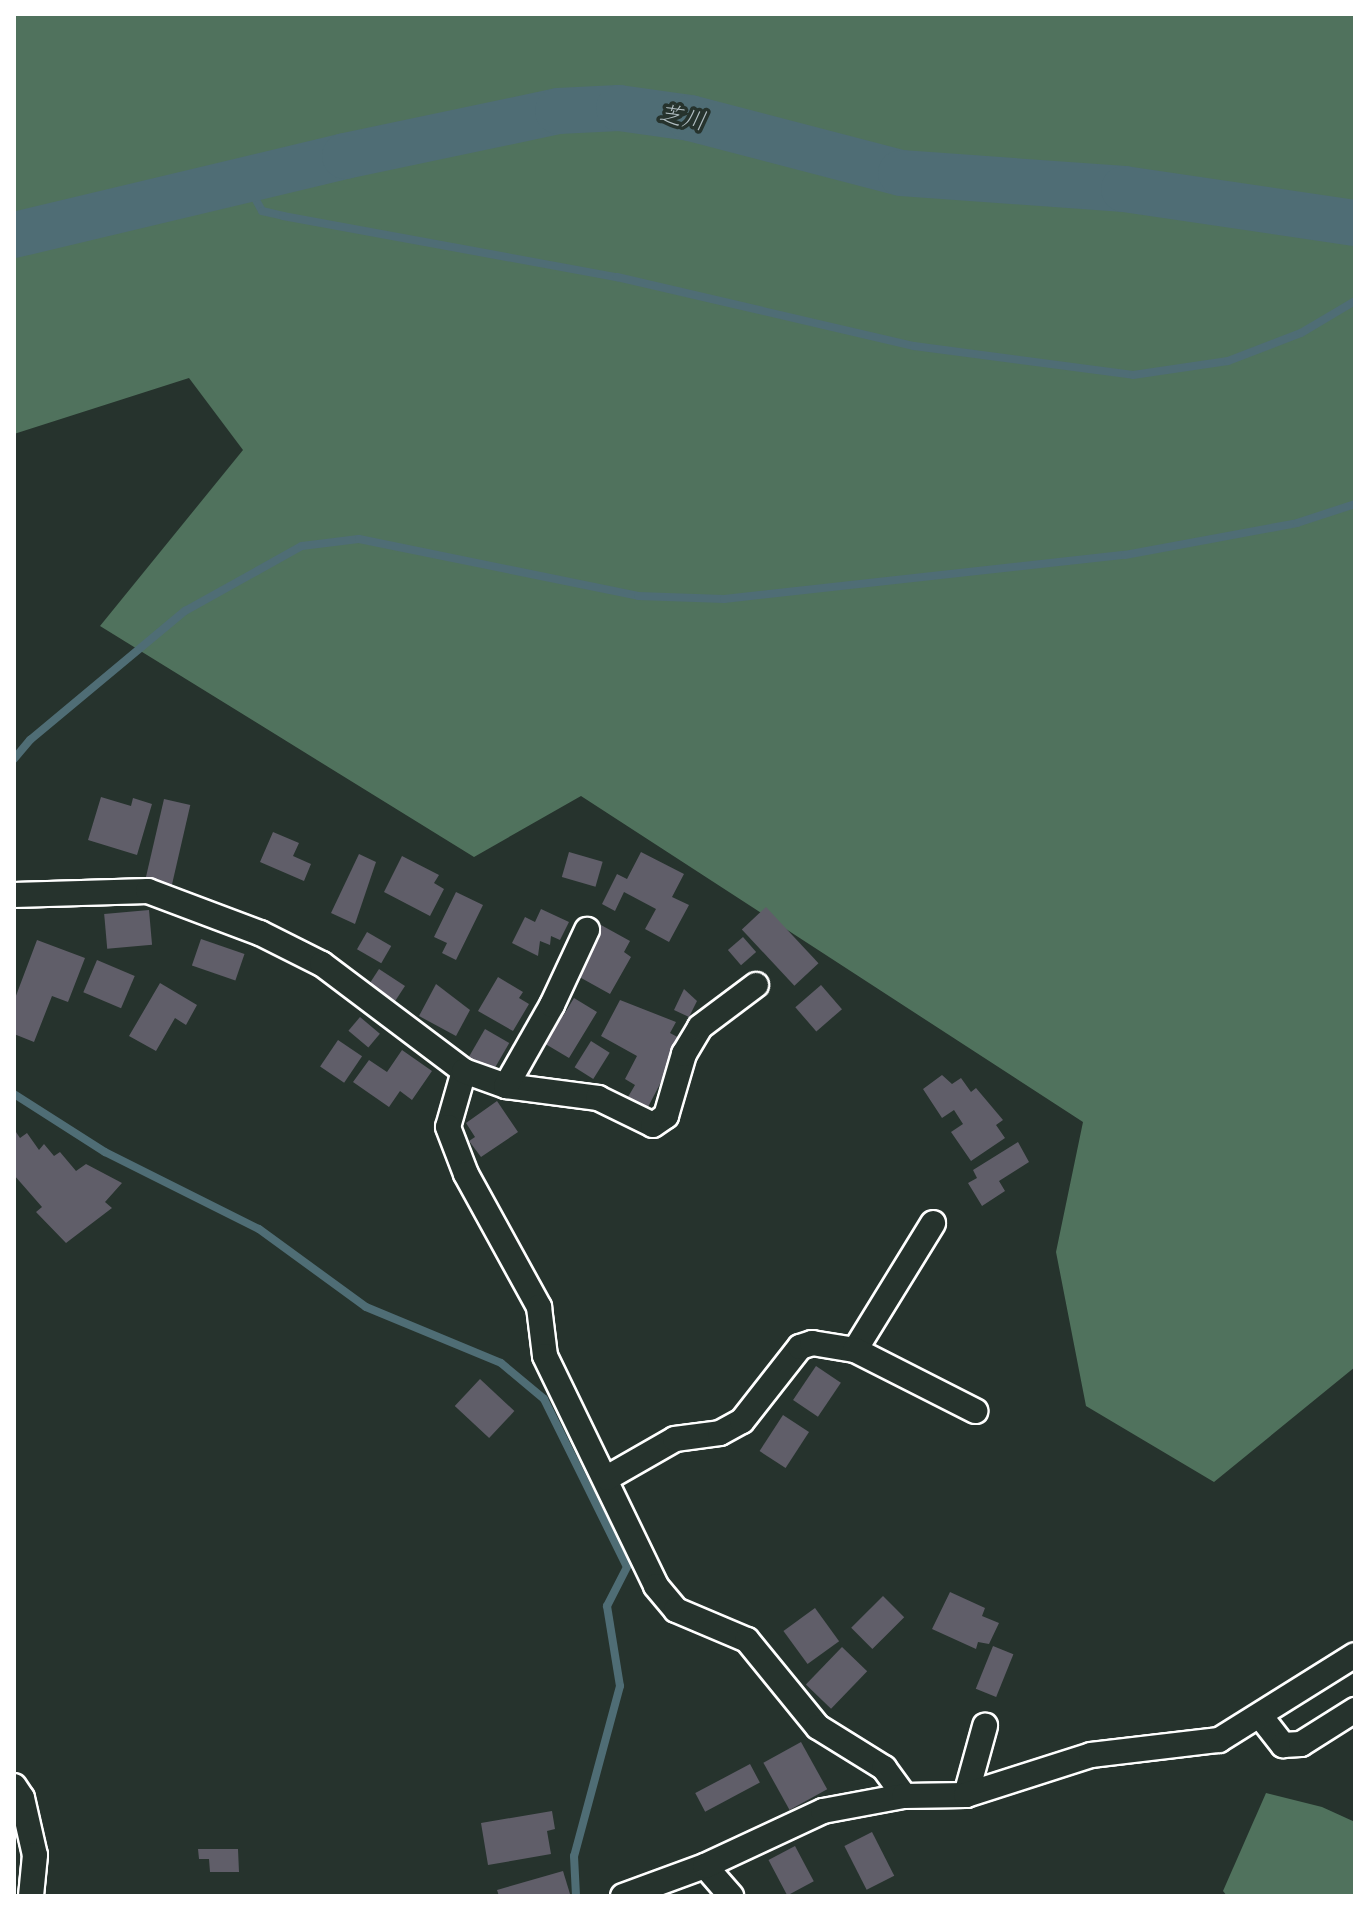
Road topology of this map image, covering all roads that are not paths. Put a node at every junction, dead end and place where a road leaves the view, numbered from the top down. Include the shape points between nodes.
1 (14, 895) edge
2 (587, 930) dead end
3 (756, 985) dead end
4 (464, 1071) junction
5 (506, 1086) junction
6 (933, 1223) dead end
7 (855, 1350) junction
8 (975, 1411) dead end
9 (607, 1478) junction
10 (1355, 1655) edge
11 (1355, 1710) edge
12 (1261, 1717) junction
13 (985, 1726) dead end
14 (14, 1786) edge
15 (966, 1795) junction
16 (904, 1796) junction
17 (705, 1866) junction
18 (31, 1896) edge
19 (623, 1896) edge
20 (731, 1896) edge

1 - 4 street via 148,891 260,933 322,964
2 - 5 street
3 - 5 street via 700,1027 684,1054 666,1116 653,1125 598,1098
4 - 5 street
4 - 9 street via 448,1127 466,1174 539,1307 545,1356
6 - 7 street
7 - 8 street
7 - 9 street via 812,1343 800,1347 742,1421 720,1433 675,1439
9 - 16 street via 656,1586 676,1610 747,1640 818,1727 884,1768
10 - 12 street
11 - 12 street via 1301,1744 1283,1745
12 - 15 street via 1219,1740 1091,1755
13 - 15 street
14 - 18 street via 22,1798 35,1855
15 - 16 street
16 - 17 street via 823,1811
17 - 19 street
17 - 20 street

